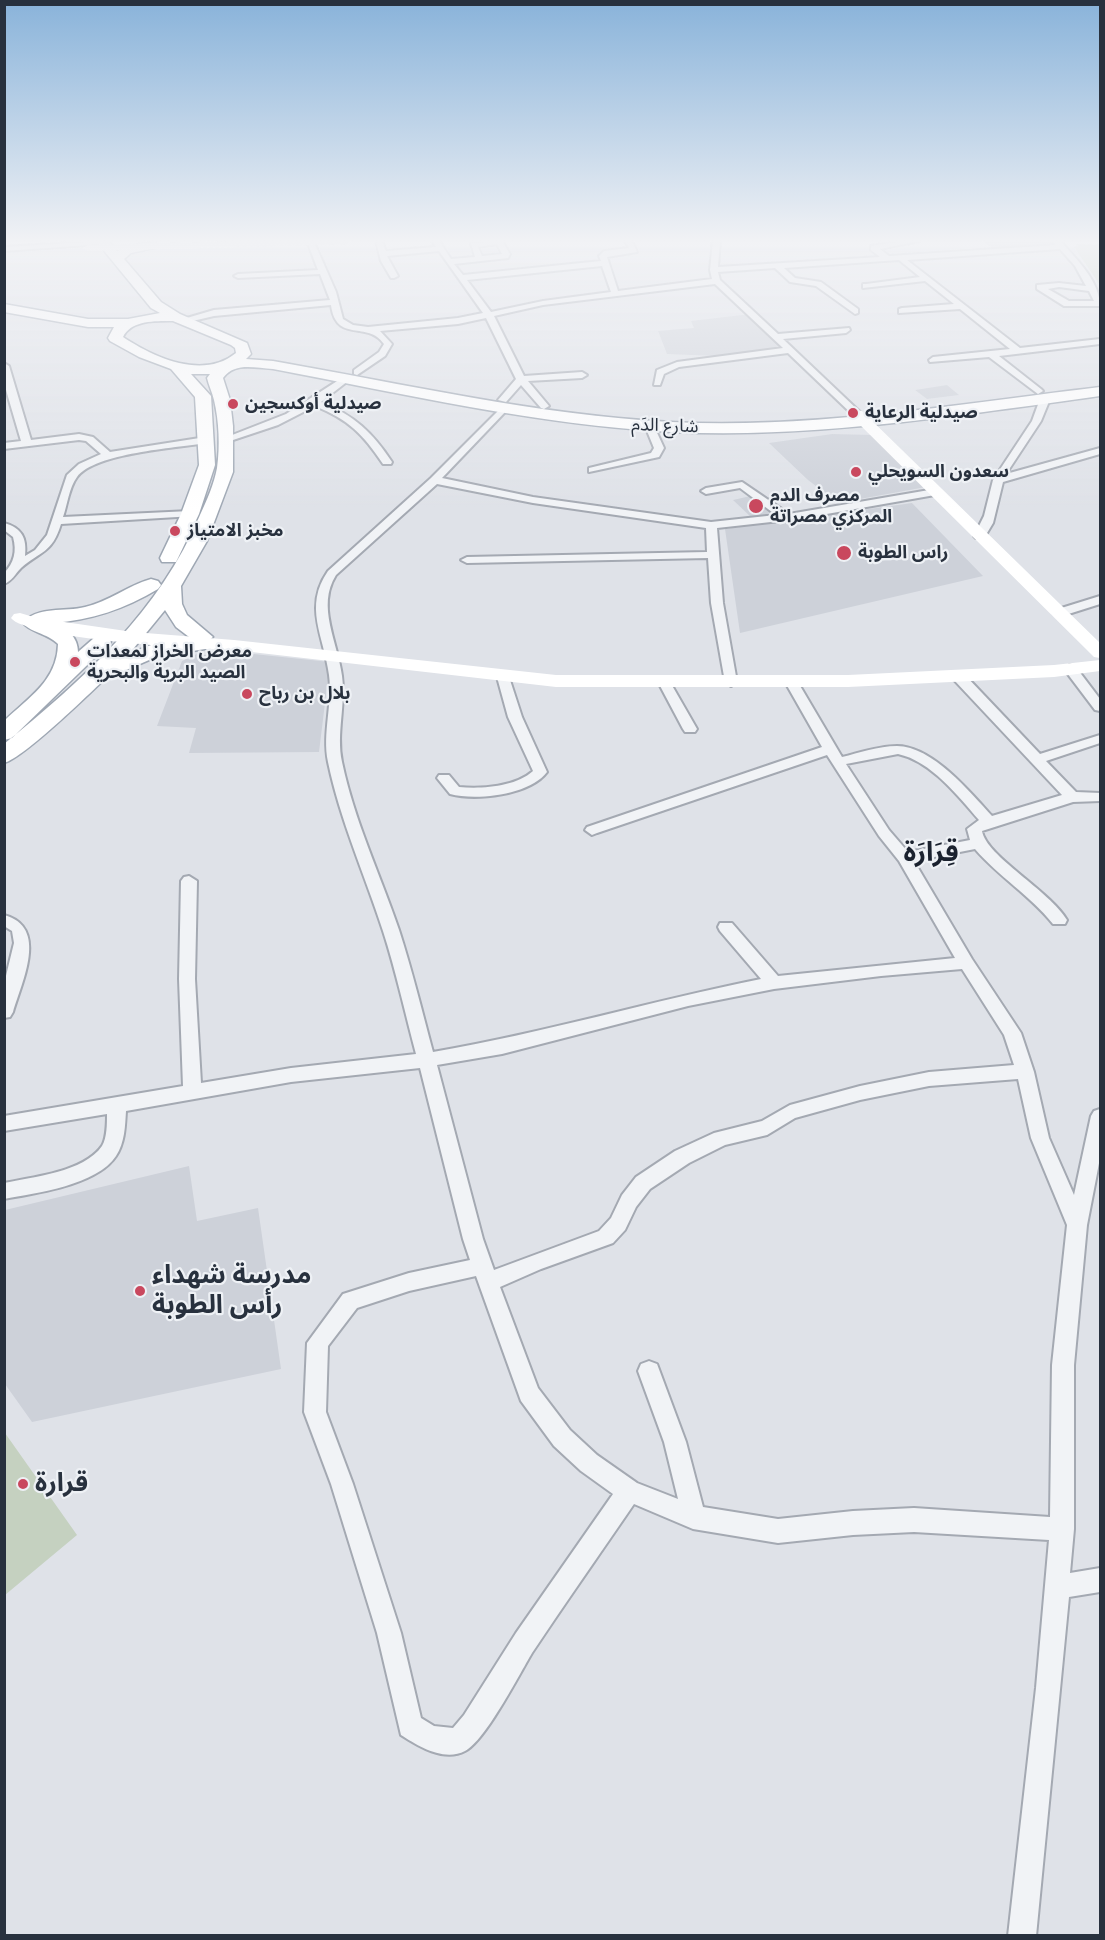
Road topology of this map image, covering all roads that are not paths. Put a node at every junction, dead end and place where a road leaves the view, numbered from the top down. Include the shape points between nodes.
1 (84, 332) edge
2 (119, 332) edge
3 (210, 332) edge
4 (375, 332) edge
5 (497, 332) edge
6 (771, 332) edge
7 (833, 332) edge
8 (994, 332) edge
9 (115, 338) junction
10 (778, 338) junction
11 (1099, 344) edge
12 (242, 346) junction
13 (791, 350) junction
14 (1017, 350) junction
15 (990, 353) junction
16 (933, 360) dead end
17 (229, 364) junction
18 (4, 366) edge
19 (177, 368) junction
20 (582, 375) dead end
21 (351, 376) junction
22 (521, 379) junction
23 (657, 383) dead end
24 (1101, 384) edge
25 (1101, 392) edge
26 (1042, 395) junction
27 (316, 403) junction
28 (503, 404) junction
29 (544, 406) junction
30 (861, 417) junction
31 (650, 426) junction
32 (227, 439) junction
33 (206, 440) junction
34 (27, 443) junction
35 (4, 446) edge
36 (1101, 451) edge
37 (108, 455) junction
38 (387, 462) dead end
39 (593, 470) dead end
40 (435, 480) junction
41 (998, 480) junction
42 (706, 491) dead end
43 (935, 492) junction
44 (190, 514) junction
45 (786, 517) junction
46 (57, 521) junction
47 (711, 525) junction
48 (4, 526) edge
49 (980, 536) junction
50 (172, 554) junction
51 (192, 554) junction
52 (715, 555) junction
53 (467, 560) dead end
54 (18, 565) junction
55 (4, 582) edge
56 (151, 585) junction
57 (172, 587) junction
58 (1101, 600) edge
59 (1059, 613) junction
60 (24, 619) edge
61 (124, 632) junction
62 (200, 641) junction
63 (1101, 653) edge
64 (331, 656) junction
65 (1101, 666) edge
66 (1070, 669) junction
67 (503, 677) junction
68 (959, 677) junction
69 (664, 682) junction
70 (731, 682) junction
71 (791, 682) junction
72 (58, 685) junction
73 (79, 691) junction
74 (1101, 707) edge
75 (690, 729) dead end
76 (4, 733) edge
77 (1101, 739) edge
78 (835, 755) junction
79 (4, 756) edge
80 (1036, 760) junction
81 (444, 778) dead end
82 (1072, 797) junction
83 (1100, 799) edge
84 (989, 821) junction
85 (592, 830) dead end
86 (979, 843) junction
87 (905, 858) junction
88 (189, 881) dead end
89 (4, 920) edge
90 (1059, 920) dead end
91 (726, 927) dead end
92 (966, 963) junction
93 (774, 983) junction
94 (4, 1012) edge
95 (427, 1060) junction
96 (1025, 1072) junction
97 (192, 1092) junction
98 (117, 1105) junction
99 (1101, 1116) edge
100 (4, 1124) edge
101 (4, 1191) edge
102 (1077, 1225) junction
103 (486, 1274) junction
104 (649, 1371) dead end
105 (629, 1491) junction
106 (693, 1517) junction
107 (1062, 1529) junction
108 (1101, 1580) edge
109 (1057, 1587) junction
110 (1022, 1935) edge

1 - 9 main road
2 - 9 main road
3 - 12 main road, شارع الدَم
4 - 21 street via 388,344 382,354
5 - 22 street
6 - 10 street
7 - 10 street
8 - 14 street
9 - 19 main road
10 - 13 street
11 - 14 street
12 - 17 main road via 244,354
12 - 21 main road, شارع الدَم
13 - 23 street via 677,365 660,372
13 - 30 street
14 - 15 street
15 - 16 street
15 - 26 street
17 - 19 main road, شارع الدَم via 197,370
17 - 21 main road, شارع الدَم via 273,365
17 - 32 main road via 215,378
18 - 34 street
19 - 33 main road via 203,396
20 - 22 street
21 - 27 street
21 - 28 main road, شارع الدَم
22 - 28 street
22 - 29 street
24 - 26 main road, شارع الدَم
25 - 26 main road, شارع الدَم
26 - 30 main road, شارع الدَم
26 - 41 street via 1039,418
27 - 32 street via 278,424
27 - 38 street via 363,428
28 - 29 main road, شارع الدَم
28 - 31 main road, شارع الدَم via 579,420
28 - 40 street
29 - 30 main road, شارع الدَم via 627,416 724,420
30 - 31 main road, شارع الدَم via 754,427
30 - 43 street
31 - 39 street via 659,448 655,455
32 - 51 main road via 225,470
33 - 37 street
33 - 44 main road via 207,465
34 - 35 street
34 - 37 street via 85,438
36 - 41 street
37 - 46 street via 83,466 72,477
40 - 47 street via 533,500
40 - 64 street via 327,579 321,610
41 - 49 street via 990,518
42 - 45 street via 742,484
43 - 45 street
43 - 49 street
44 - 46 street
44 - 50 main road
45 - 47 street
46 - 54 street via 46,545
47 - 52 street
48 - 54 street via 12,529 21,542
49 - 59 street
50 - 51 main road
50 - 56 main road
51 - 57 main road
52 - 53 street
52 - 70 street via 717,603
54 - 55 street
56 - 60 main road via 100,611
56 - 61 main road
57 - 61 main road
57 - 62 main road via 172,608 179,621
58 - 59 street
59 - 63 street
60 - 61 street
60 - 72 main road via 56,631 68,643 68,657
61 - 62 street
61 - 72 main road
61 - 73 main road
62 - 64 street
62 - 73 main road via 136,656
64 - 67 street
64 - 95 street via 337,686 332,740 335,762 356,835 391,931
65 - 66 street
66 - 68 street
66 - 74 street
67 - 69 street
67 - 81 street via 515,717 540,772 527,782 470,794 454,791
68 - 71 street
68 - 80 street
69 - 70 street
69 - 75 street
70 - 71 street
71 - 78 street
72 - 76 main road
73 - 79 main road
77 - 80 street
78 - 84 street via 912,753 949,781
78 - 85 street via 784,763
78 - 87 street via 869,811
80 - 82 street
82 - 83 street
82 - 84 street
84 - 86 street via 974,829
86 - 87 street
86 - 90 street
87 - 92 street
88 - 97 street via 187,979
89 - 94 street via 18,929 22,944
91 - 93 street
92 - 93 street
92 - 96 street via 1012,1033
93 - 95 street via 688,1000 502,1047
95 - 97 street via 291,1075
95 - 103 street via 473,1239
96 - 102 street via 1040,1138
96 - 103 street via 972,1074 860,1093 790,1112 767,1127 720,1138 643,1183 606,1237
97 - 98 street
98 - 100 street
98 - 101 street via 110,1150 91,1168
99 - 102 street
102 - 107 street via 1063,1365
103 - 105 street via 529,1394 562,1438
103 - 105 street via 409,1282 350,1301 318,1343 315,1412 389,1633 410,1726 431,1739 458,1741
104 - 106 street via 675,1438
105 - 106 street
106 - 107 street via 778,1530 914,1520
107 - 109 street
108 - 109 street
109 - 110 street

